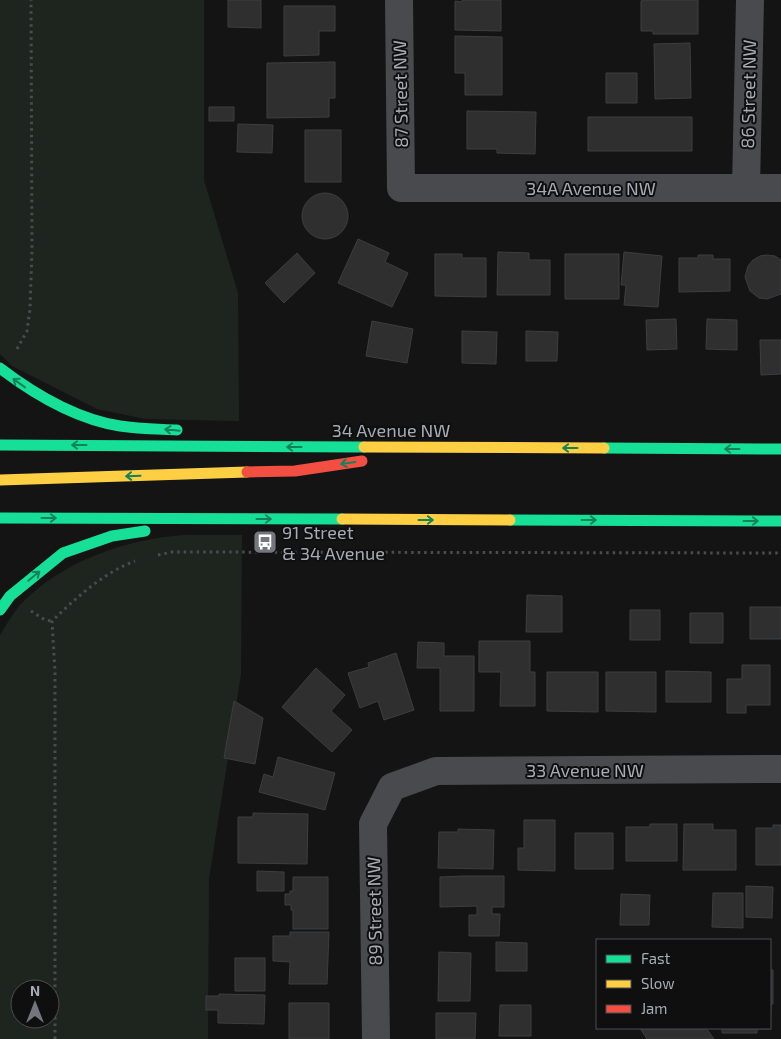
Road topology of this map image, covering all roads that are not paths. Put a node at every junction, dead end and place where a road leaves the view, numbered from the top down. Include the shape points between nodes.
1 (399, 0) edge
2 (750, 0) edge
3 (746, 187) junction
4 (401, 188) joint
5 (781, 188) edge
6 (1, 369) edge
7 (193, 431) dead end
8 (330, 436) dead end
9 (0, 445) edge
10 (448, 448) junction
11 (781, 449) edge
12 (0, 480) edge
13 (0, 518) edge
14 (215, 519) junction
15 (781, 521) edge
16 (0, 610) edge
17 (781, 769) edge
18 (392, 787) joint
19 (376, 1039) edge

1 - 4 street, 87 Street NW
2 - 3 street, 86 Street NW
3 - 4 street, 34A Avenue NW
3 - 5 street, 34A Avenue NW
7 -> 6 main road via 112,424 27,388
8 - 10 main road
10 -> 9 main road, 34 Avenue NW
11 -> 10 main road, 34 Avenue NW
10 -> 12 main road via 295,471
13 -> 14 main road
14 -> 15 main road
16 -> 14 main road via 10,596 64,553 112,536
17 - 18 street, 33 Avenue NW via 436,771
18 - 19 street, 89 Street NW via 373,824

